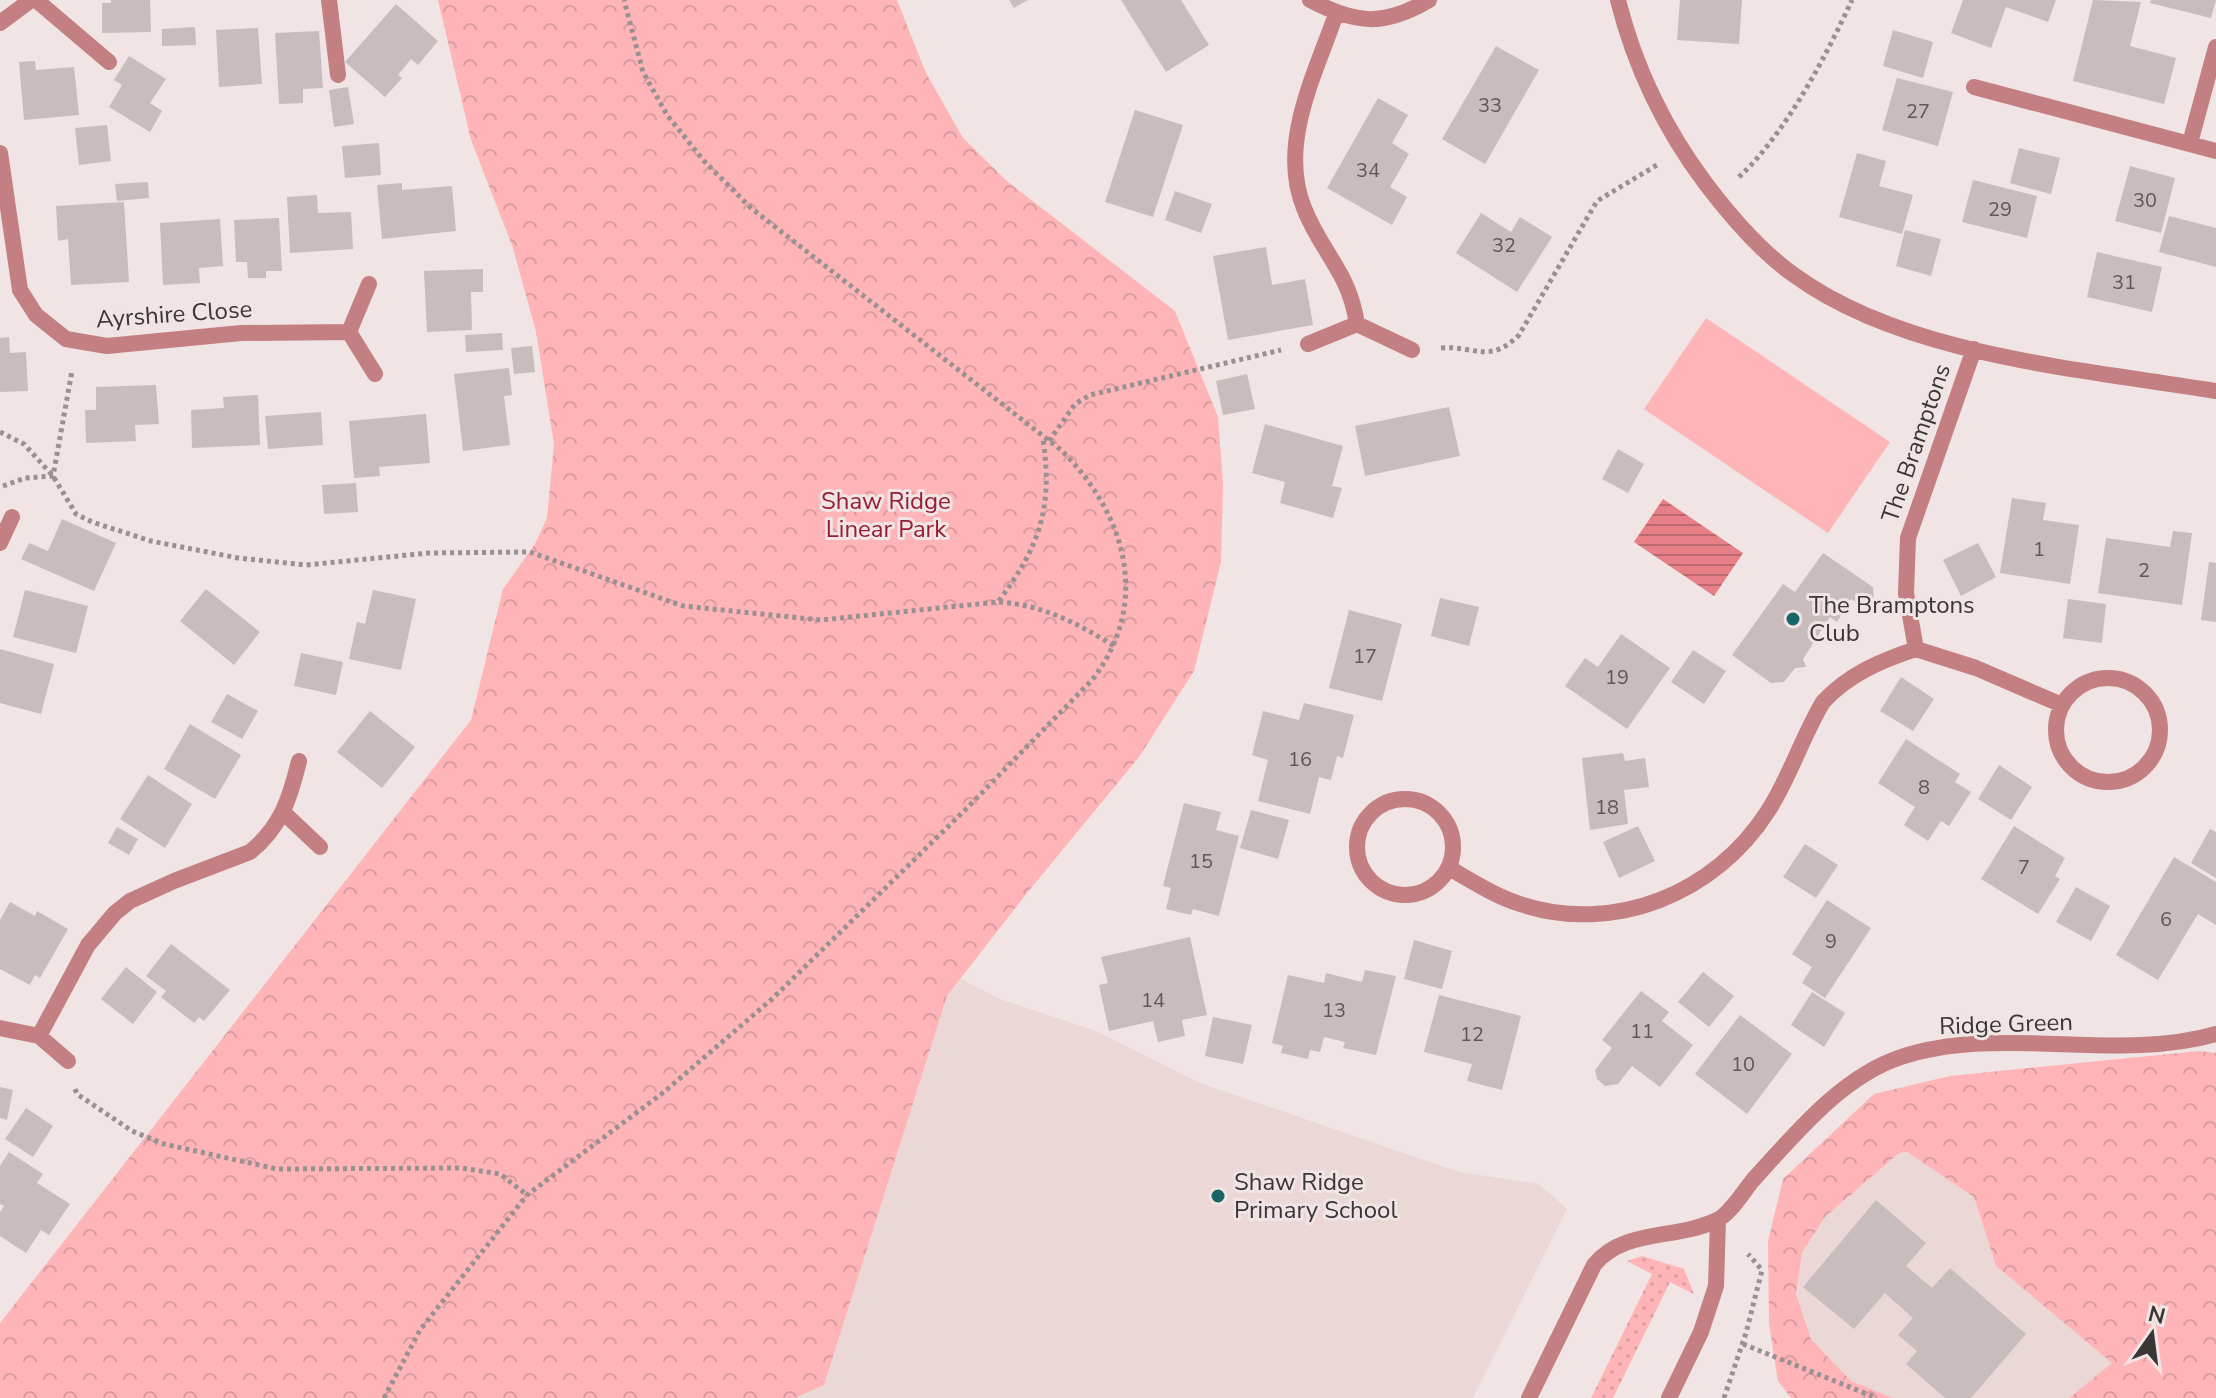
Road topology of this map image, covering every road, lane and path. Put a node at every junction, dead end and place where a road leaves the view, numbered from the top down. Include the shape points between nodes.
1 (33, 0) edge
2 (329, 0) edge
3 (624, 0) edge
4 (1310, 0) edge
5 (1391, 0) edge
6 (1429, 0) edge
7 (1618, 0) edge
8 (1852, 0) edge
9 (1336, 14) junction
10 (1394, 19) junction
11 (0, 23) edge
12 (2216, 47) edge
13 (109, 62) dead end
14 (338, 75) dead end
15 (1974, 87) dead end
16 (2190, 143) junction
17 (2216, 151) edge
18 (1682, 152) junction
19 (0, 153) edge
20 (1717, 198) junction
21 (369, 284) dead end
22 (1357, 324) junction
23 (349, 332) junction
24 (75, 342) junction
25 (1308, 344) joint
26 (1974, 349) junction
27 (1412, 350) joint
28 (375, 374) dead end
29 (2216, 391) edge
30 (0, 432) edge
31 (1046, 440) junction
32 (53, 476) junction
33 (0, 488) edge
34 (12, 517) dead end
35 (0, 543) edge
36 (998, 602) junction
37 (1114, 646) junction
38 (1916, 649) junction
39 (2062, 705) junction
40 (299, 761) dead end
41 (284, 813) junction
42 (320, 847) dead end
43 (1449, 868) junction
44 (0, 1028) edge
45 (2216, 1034) edge
46 (39, 1036) junction
47 (68, 1061) joint
48 (527, 1195) junction
49 (1718, 1220) junction
50 (1743, 1344) dead end
51 (384, 1398) edge
52 (1529, 1398) edge
53 (1669, 1398) edge
54 (1877, 1398) edge

1 - 11 street
1 - 13 street
2 - 14 street
3 - 31 path via 643,72 667,115 704,161 751,208
4 - 9 street
5 - 10 street
6 - 10 street
7 - 18 street, The Bramptons via 1643,76
8 - 20 path via 1791,108 1748,169
9 - 10 street
9 - 22 street via 1293,152 1304,208 1346,281
12 - 16 street
15 - 16 street
16 - 17 street
18 - 20 street, The Bramptons
18 - 27 path via 1597,201 1509,344 1479,353 1448,347
19 - 24 street, Ayrshire Close via 20,290 44,323
20 - 26 street, The Bramptons via 1756,243 1831,299 1911,334
21 - 23 street
22 - 25 street
22 - 27 street
23 - 24 street, Ayrshire Close via 241,333 107,346
23 - 28 street
24 - 32 path
25 - 31 path via 1090,395 1075,404
26 - 29 street, The Bramptons
26 - 38 street, The Bramptons via 1908,538 1906,593
30 - 32 path via 24,444
31 - 36 path via 1046,512 1036,543
31 - 37 path via 1087,476 1115,529 1127,589
32 - 33 path via 25,478
32 - 36 path via 76,514 92,522 151,541 238,558 306,565 429,553 530,552 683,606 821,620
34 - 35 street
36 - 37 path via 1030,604
37 - 48 path via 1092,680 772,999 664,1092
38 - 39 street
38 - 43 street via 1873,664 1836,688 1811,722 1767,814 1736,851 1692,886 1649,907 1601,915 1557,913 1519,904
39 - 39 street via 2087,683 2104,678 2136,687 2149,699 2160,731 2148,762 2120,781 2103,782 2079,773 2062,755 2056,738
40 - 41 street
41 - 42 street
41 - 46 street via 250,852 174,881 115,913 88,945
43 - 43 street via 1425,892 1409,896 1385,890 1365,874 1358,859 1362,825 1386,803 1402,799 1426,804 1446,820 1453,836
44 - 46 street
45 - 49 street, Ridge Green via 2138,1044 1938,1048 1900,1057 1860,1077 1822,1108
46 - 47 street
47 - 48 path via 77,1094 132,1131 164,1144 277,1169 462,1168 500,1174
48 - 51 path via 420,1330
49 - 52 street via 1606,1250
49 - 53 street via 1716,1286
50 - 54 path

